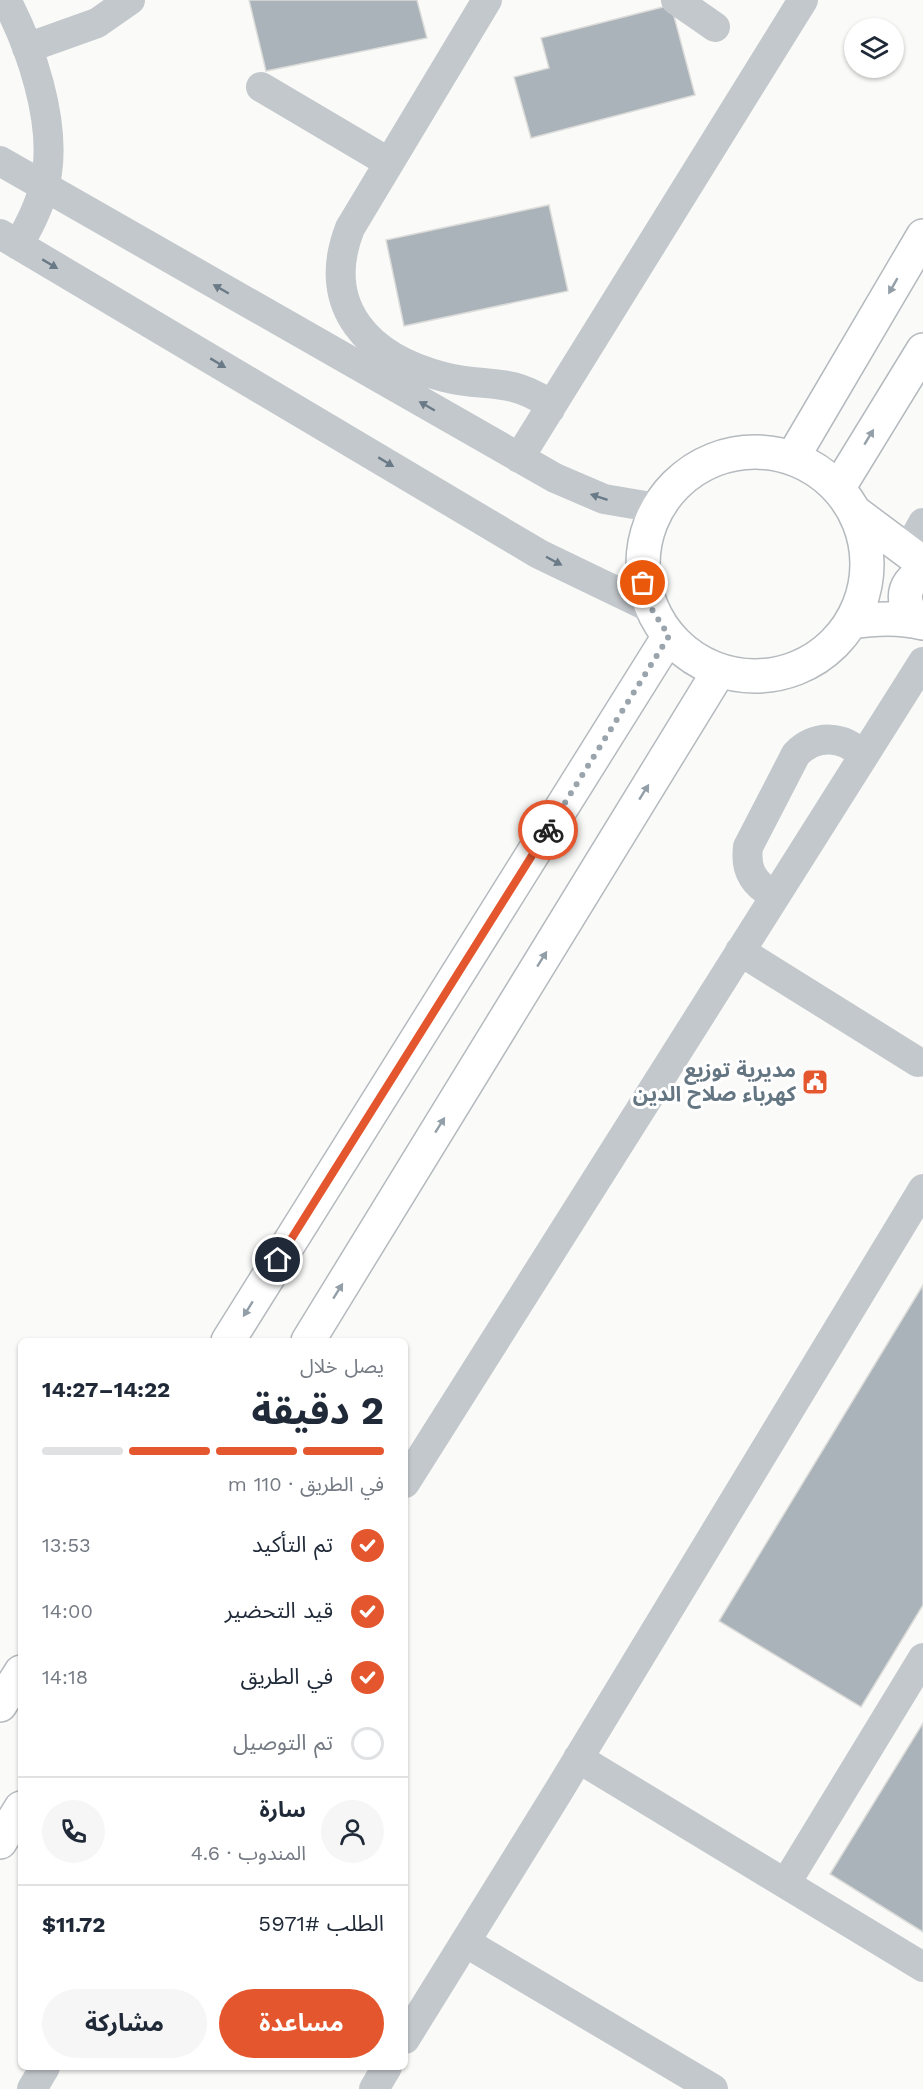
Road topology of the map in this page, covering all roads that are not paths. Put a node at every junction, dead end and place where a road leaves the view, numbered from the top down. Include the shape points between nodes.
1 (6, 0) edge
2 (130, 0) edge
3 (486, 0) edge
4 (676, 0) edge
5 (803, 0) edge
6 (715, 27) dead end
7 (27, 48) junction
8 (261, 87) dead end
9 (0, 161) edge
10 (388, 162) junction
11 (44, 189) junction
12 (923, 236) edge
13 (9, 239) edge
14 (923, 350) edge
15 (550, 409) junction
16 (793, 457) junction
17 (519, 458) junction
18 (847, 500) junction
19 (657, 508) junction
20 (923, 523) edge
21 (917, 563) edge
22 (651, 608) junction
23 (852, 622) junction
24 (921, 623) edge
25 (669, 636) junction
26 (923, 662) edge
27 (719, 670) junction
28 (863, 756) junction
29 (775, 895) junction
30 (740, 951) junction
31 (918, 1062) dead end
32 (923, 1189) edge
33 (230, 1338) edge
34 (310, 1338) edge
35 (408, 1479) edge
36 (923, 1658) edge
37 (18, 1677) edge
38 (0, 1705) edge
39 (578, 1758) junction
40 (18, 1813) edge
41 (0, 1842) edge
42 (786, 1883) junction
43 (465, 1942) junction
44 (923, 1967) edge
45 (408, 2034) edge
46 (43, 2070) edge
47 (385, 2070) edge
48 (32, 2089) edge
49 (374, 2089) edge
50 (713, 2089) edge

1 - 7 street
2 - 7 street via 97,23
3 - 10 street
4 - 6 street
5 - 15 street
7 - 11 street via 45,117 49,160
8 - 10 street
9 - 11 street
10 - 15 street via 342,249 342,293 355,323 378,347 422,371 446,378 515,386 533,393
11 - 13 street via 38,208
17 -> 11 street
12 -> 16 main road
13 -> 22 street via 539,554
18 -> 14 main road
15 - 17 street
16 - 18 main road via 825,475
16 - 19 main road via 747,451 720,456 695,468
19 -> 17 street via 579,490
18 - 21 main road
18 - 23 main road via 866,540 868,568 864,597
19 - 22 main road via 646,531 642,557 643,583
20 - 21 street
21 - 24 main road via 904,594 905,606
22 - 25 main road
23 - 24 main road via 874,618
23 - 27 main road via 833,646 808,664 749,677
25 - 27 main road via 692,657
25 -> 33 main road
26 - 28 street
34 -> 27 main road
28 - 29 street
28 - 29 street via 846,742 824,739 796,754 748,847 752,876
29 - 30 street
30 - 31 street
30 - 35 street
32 - 39 street
36 - 42 street
37 - 38 main road
39 - 42 street
39 - 43 street
40 - 41 main road
42 - 44 street
43 - 45 street
43 - 50 street
46 - 48 street
47 - 49 street

